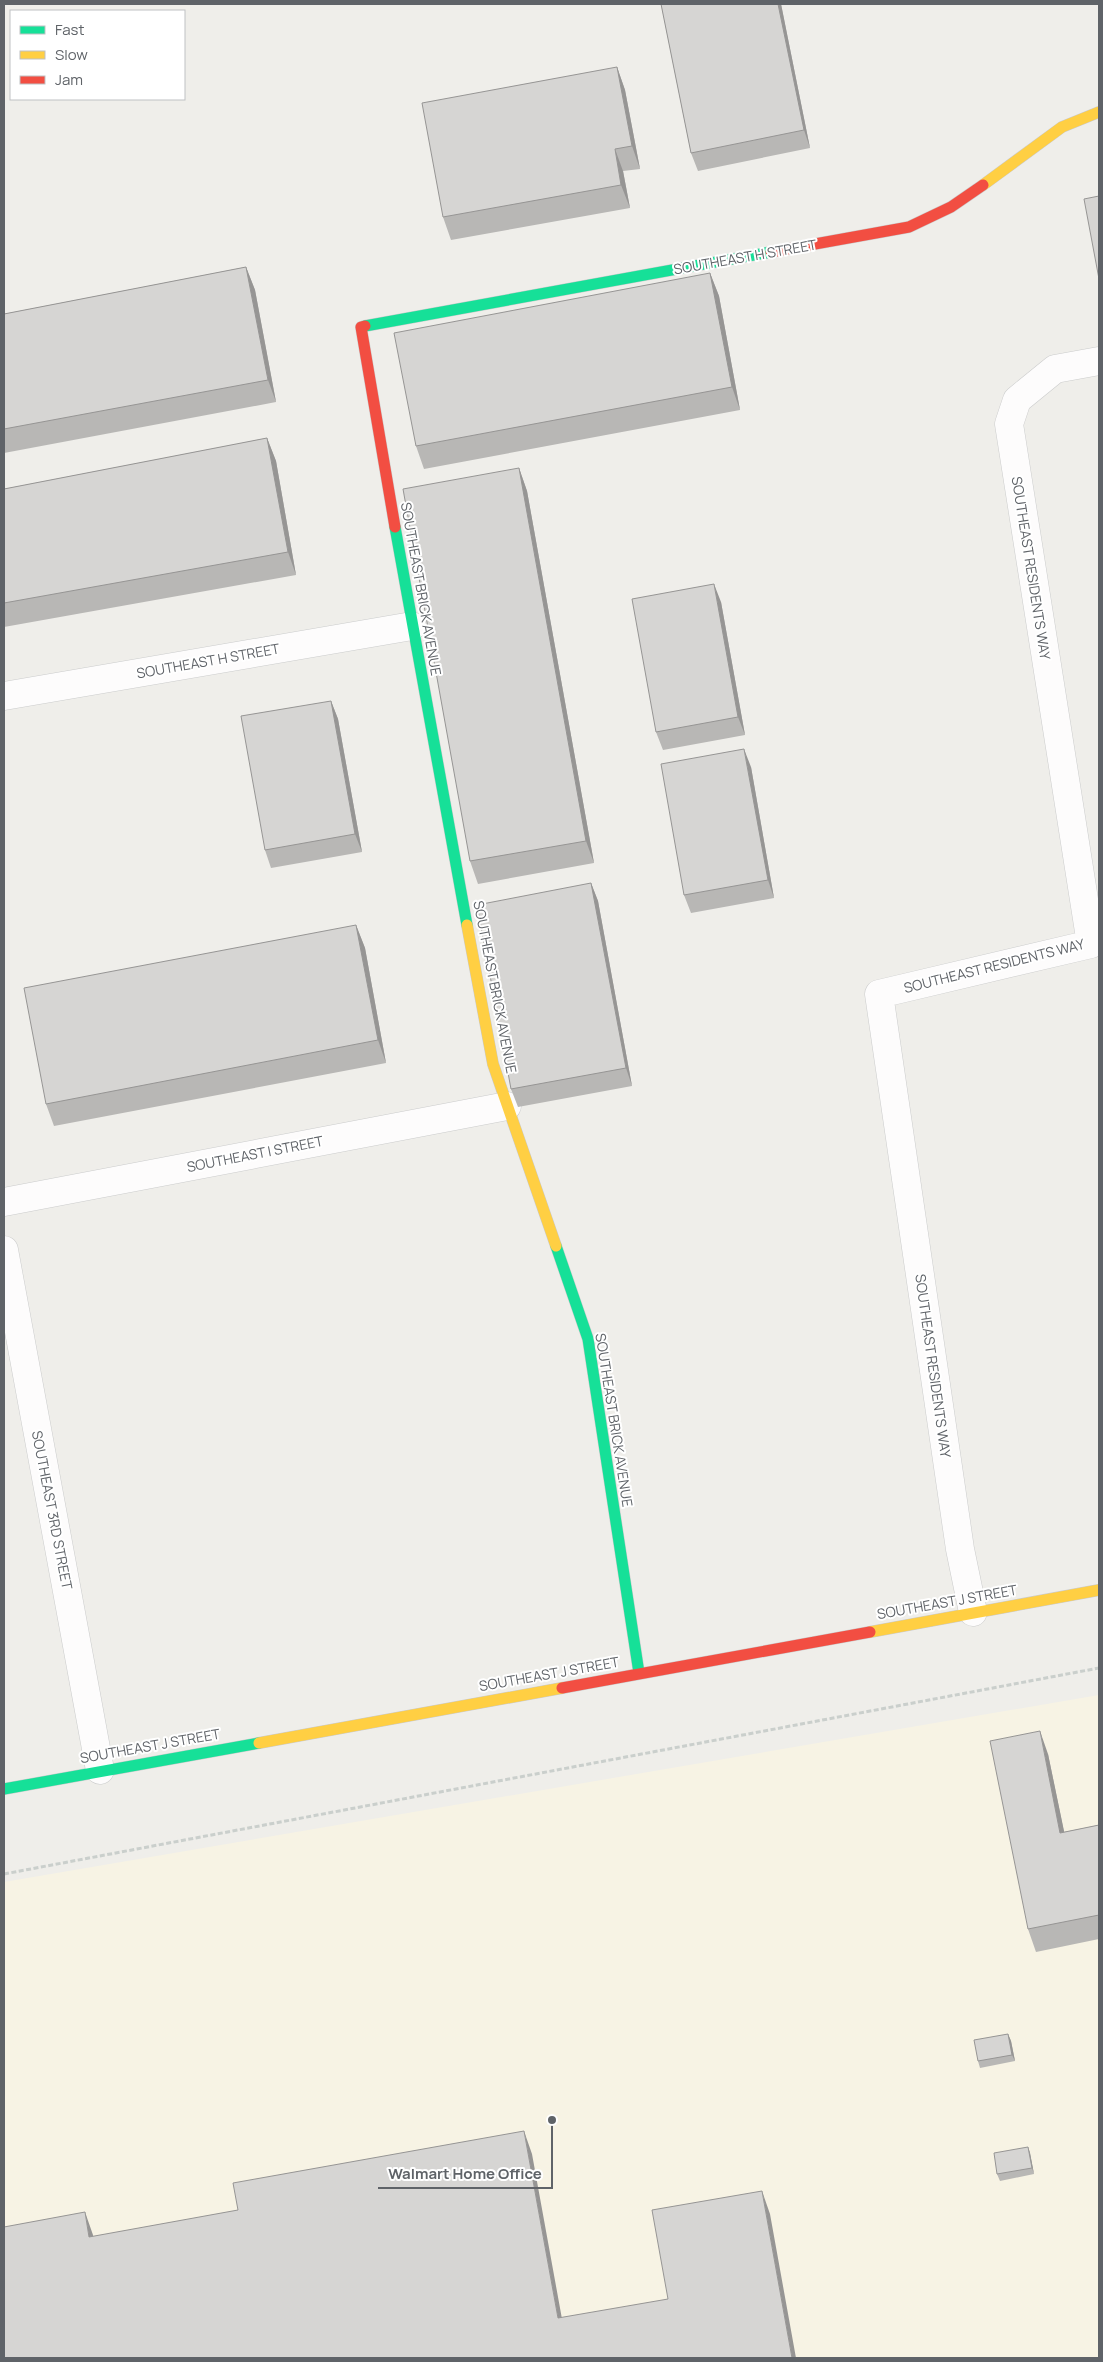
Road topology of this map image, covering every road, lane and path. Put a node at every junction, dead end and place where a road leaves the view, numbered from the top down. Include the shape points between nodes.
1 (1099, 112) edge
2 (361, 327) joint
3 (1099, 361) edge
4 (412, 626) junction
5 (4, 696) edge
6 (507, 1106) junction
7 (4, 1202) edge
8 (4, 1250) edge
9 (1099, 1590) edge
10 (973, 1612) junction
11 (1099, 1668) edge
12 (640, 1673) junction
13 (100, 1770) junction
14 (4, 1789) edge
15 (4, 1874) edge

1 - 2 street, SOUTHEAST H STREET via 1088,114 1053,134 956,204 909,227
2 - 4 street, SOUTHEAST BRICK AVENUE
3 - 10 street, SOUTHEAST RESIDENTS WAY via 1055,369 1018,400 1009,424 1091,944 879,994 959,1539
4 - 5 street, SOUTHEAST H STREET
4 - 6 street, SOUTHEAST BRICK AVENUE via 493,1064
6 - 7 street, SOUTHEAST I STREET
6 - 12 street, SOUTHEAST BRICK AVENUE via 588,1339
8 - 13 street, SOUTHEAST 3RD STREET
9 - 10 street, SOUTHEAST J STREET
10 - 12 street, SOUTHEAST J STREET
11 - 15 path
12 - 13 street, SOUTHEAST J STREET
13 - 14 street, SOUTHEAST J STREET

